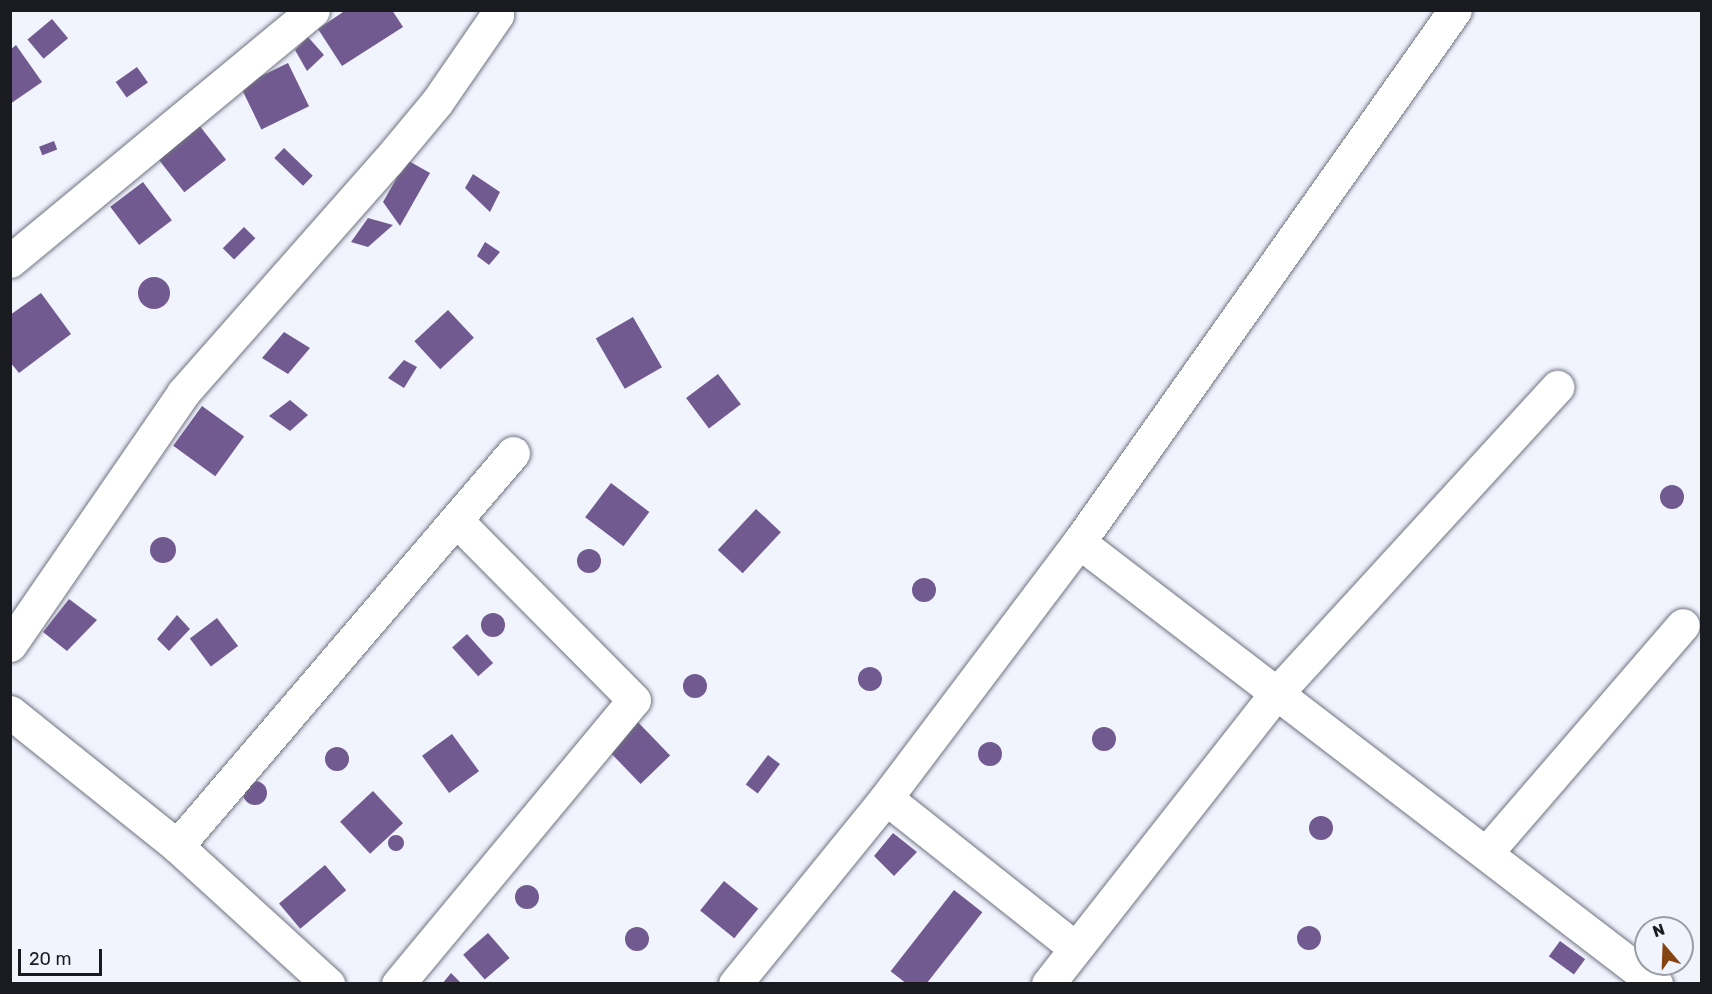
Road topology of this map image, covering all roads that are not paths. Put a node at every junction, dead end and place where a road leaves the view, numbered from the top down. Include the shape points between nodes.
1 (313, 10) edge
2 (1455, 10) edge
3 (497, 15) dead end
4 (10, 261) edge
5 (1557, 387) dead end
6 (513, 453) dead end
7 (456, 520) junction
8 (1079, 542) junction
9 (1683, 625) dead end
10 (10, 645) edge
11 (1275, 695) junction
12 (10, 712) edge
13 (886, 798) junction
14 (177, 846) junction
15 (1486, 853) junction
16 (1075, 948) junction
17 (328, 984) edge
18 (398, 984) edge
19 (735, 984) edge
20 (1048, 984) edge
21 (1656, 984) edge

1 - 4 street
2 - 8 street
3 - 10 street via 415,128 183,393
5 - 11 street
6 - 7 street
7 - 14 street
7 - 18 street via 634,700
8 - 11 street
8 - 13 street
9 - 15 street
11 - 15 street
11 - 16 street
12 - 14 street
13 - 16 street
13 - 19 street
14 - 17 street
15 - 21 street
16 - 20 street

